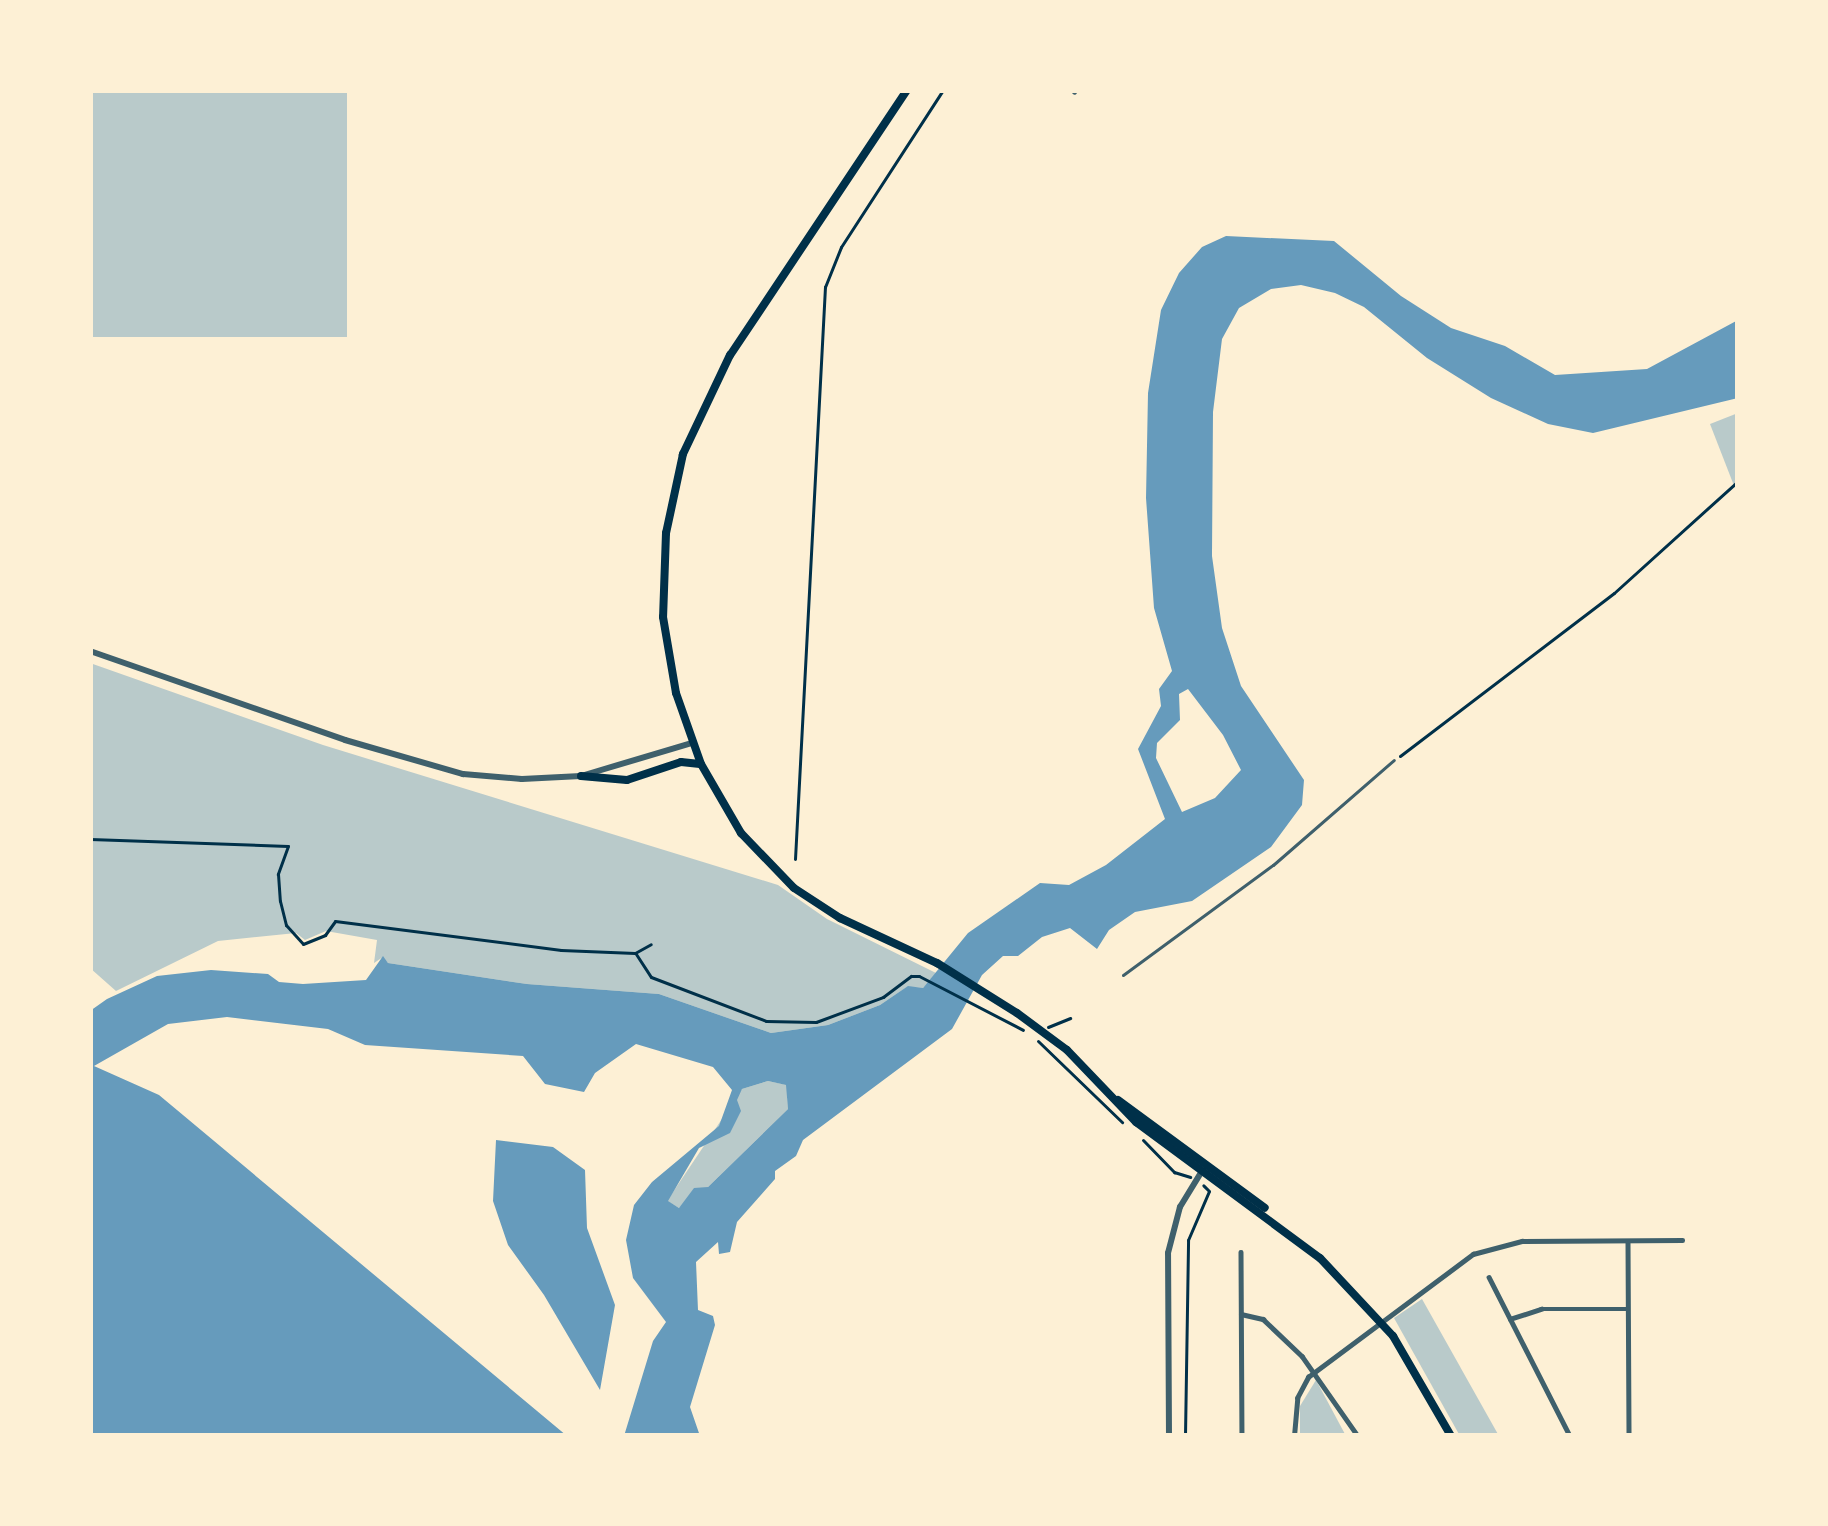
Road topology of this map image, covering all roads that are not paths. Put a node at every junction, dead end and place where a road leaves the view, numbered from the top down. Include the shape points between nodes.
1 (907, 90) edge
2 (90, 651) edge
3 (692, 743) junction
4 (1394, 760) road end
5 (701, 764) junction
6 (576, 776) junction
7 (1123, 975) dead end
8 (1111, 1096) junction
9 (1202, 1171) junction
10 (1280, 1225) junction
11 (1628, 1240) junction
12 (1682, 1240) dead end
13 (1241, 1252) dead end
14 (1489, 1277) dead end
15 (1628, 1309) junction
16 (1241, 1314) junction
17 (1510, 1319) junction
18 (1382, 1322) junction
19 (1315, 1371) junction
20 (1169, 1436) edge
21 (1242, 1436) edge
22 (1294, 1436) edge
23 (1358, 1436) edge
24 (1451, 1436) edge
25 (1570, 1436) edge
26 (1629, 1436) edge

1 - 3 main road via 730,355 683,454 662,597
2 - 6 street via 444,770
3 - 5 main road
3 - 6 street
4 - 7 lane via 1273,866
5 - 6 main road via 685,761 627,780
5 - 8 main road via 741,832 794,887 983,990 1041,1030
8 - 9 main road
8 - 10 main road via 1237,1184
9 - 10 main road
9 - 20 street via 1180,1208 1168,1253
10 - 18 main road
11 - 12 street
11 - 15 street
11 - 18 street via 1494,1246 1454,1265
13 - 16 street
14 - 17 street
15 - 17 street via 1541,1309
15 - 26 street
16 - 19 street via 1263,1319
16 - 21 street
17 - 25 street
18 - 19 street
18 - 24 main road
19 - 22 street via 1297,1398
19 - 23 street

